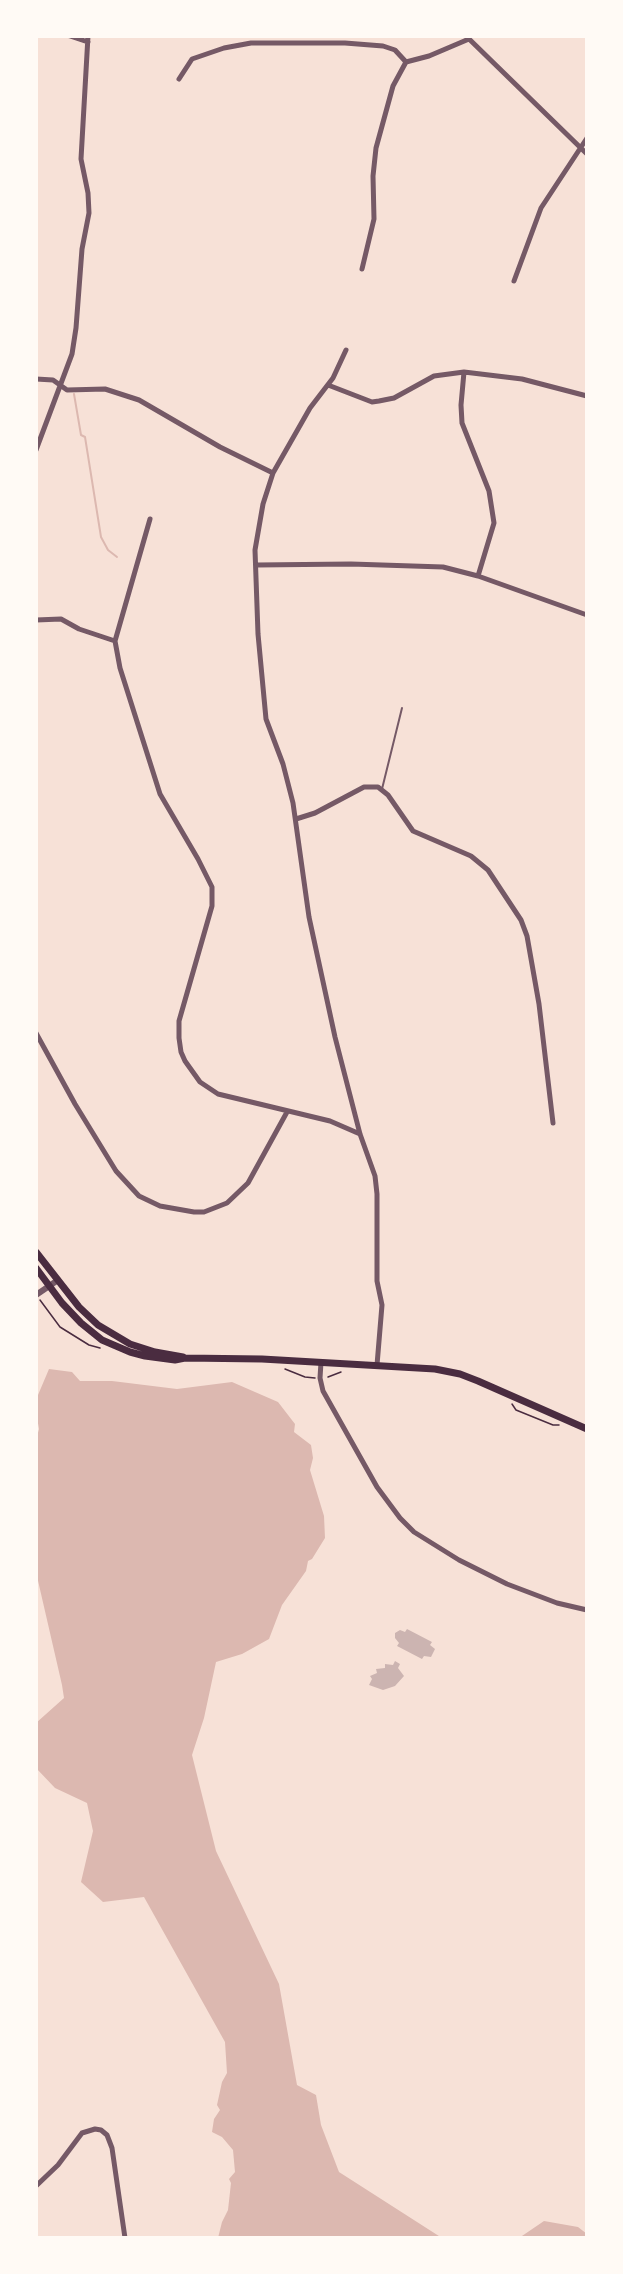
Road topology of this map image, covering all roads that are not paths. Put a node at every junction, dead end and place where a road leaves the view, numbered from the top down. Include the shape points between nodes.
1 (70, 36) edge
2 (467, 38) edge
3 (88, 39) edge
4 (406, 62) junction
5 (179, 79) dead end
6 (587, 138) edge
7 (580, 146) junction
8 (587, 154) edge
9 (362, 269) dead end
10 (514, 281) dead end
11 (346, 350) dead end
12 (464, 372) junction
13 (36, 379) edge
14 (328, 385) junction
15 (61, 386) junction
16 (587, 396) edge
17 (36, 450) edge
18 (273, 474) junction
19 (150, 519) dead end
20 (257, 565) junction
21 (478, 576) junction
22 (587, 615) edge
23 (36, 620) edge
24 (115, 641) junction
25 (402, 708) dead end
26 (382, 789) junction
27 (296, 819) junction
28 (36, 1033) edge
29 (287, 1112) junction
30 (553, 1123) dead end
31 (360, 1134) junction
32 (36, 1252) edge
33 (36, 1268) edge
34 (58, 1280) junction
35 (49, 1286) junction
36 (36, 1295) edge
37 (185, 1358) junction
38 (321, 1362) junction
39 (377, 1365) junction
40 (587, 1429) edge
41 (587, 1610) edge
42 (36, 2186) edge
43 (125, 2238) edge

1 - 3 street
2 - 4 street
2 - 7 street
3 - 15 street via 81,159 88,213 72,354
4 - 5 street via 395,50 383,46 251,43 192,59
4 - 9 street via 391,92 379,131 373,176 374,219
6 - 7 street
7 - 8 street
7 - 10 street via 541,208
11 - 14 street
12 - 14 street via 434,376 394,398 372,402
12 - 16 street via 522,379
12 - 21 street via 462,423 494,513 493,534
13 - 15 street via 53,380
14 - 18 street via 310,408
15 - 17 street
15 - 18 street via 75,391 105,389 139,400
18 - 20 street via 259,517
19 - 24 street
20 - 21 street via 431,566
20 - 27 street via 258,634 266,720 283,764
21 - 22 street
23 - 24 street via 61,619
24 - 29 street via 160,794 212,887 212,906 179,1021 181,1052 209,1089 235,1100
25 - 26 lane
26 - 27 street via 364,787
26 - 30 street via 413,831 481,862 521,920 530,948
27 - 31 street via 309,917
28 - 29 street via 116,1171 140,1197 160,1206 204,1212 226,1203 248,1183
29 - 31 street via 330,1121
31 - 39 street via 377,1194 377,1281 382,1305
32 - 34 main road
33 - 35 main road
34 - 35 street
34 - 37 main road via 79,1307 117,1338 154,1353
35 - 36 street
35 - 37 main road via 81,1323 113,1346 145,1356
37 - 38 main road
38 - 39 main road
38 - 41 street via 323,1391 377,1487 414,1532 507,1584
39 - 40 main road via 460,1374
42 - 43 street via 82,2133 101,2130 112,2148

